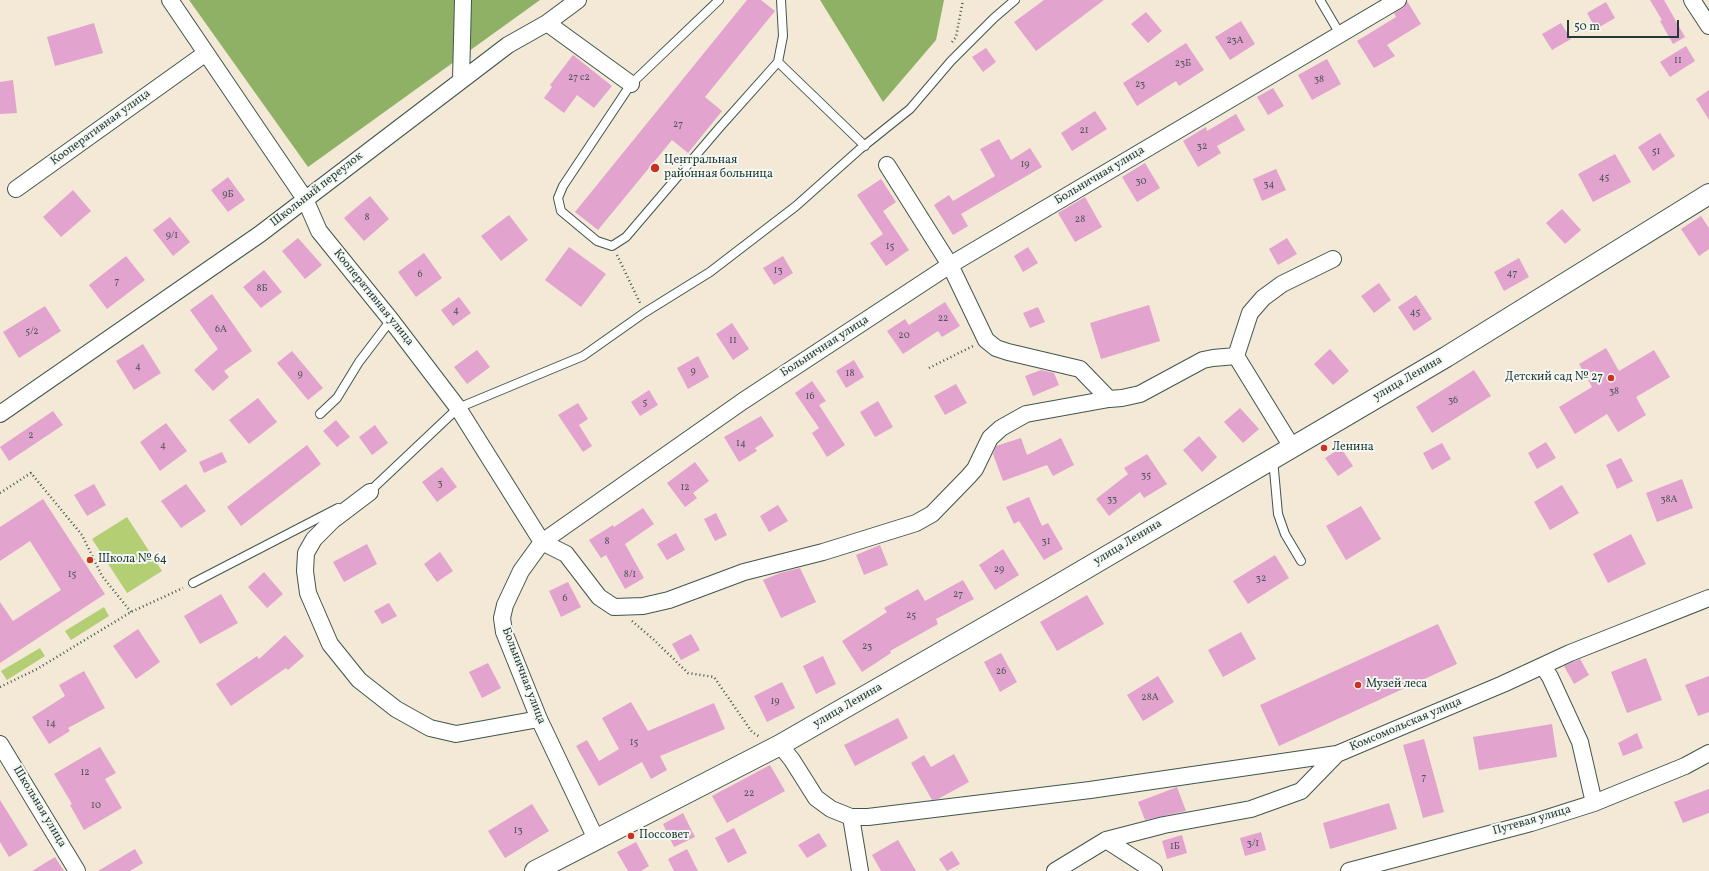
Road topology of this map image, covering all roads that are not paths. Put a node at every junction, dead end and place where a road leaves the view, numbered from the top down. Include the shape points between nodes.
1 (170, 0) edge
2 (463, 0) edge
3 (578, 0) edge
4 (719, 0) edge
5 (781, 0) edge
6 (1015, 0) edge
7 (1320, 0) edge
8 (1398, 0) edge
9 (1692, 0) edge
10 (547, 23) junction
11 (1709, 26) edge
12 (1340, 34) junction
13 (206, 53) junction
14 (778, 62) junction
15 (461, 80) junction
16 (631, 84) junction
17 (865, 146) junction
18 (888, 165) dead end
19 (16, 189) dead end
20 (1709, 194) edge
21 (305, 199) junction
22 (1333, 259) dead end
23 (950, 265) junction
24 (391, 320) junction
25 (1236, 356) junction
26 (1109, 399) junction
27 (458, 408) junction
28 (0, 414) edge
29 (320, 414) dead end
30 (1292, 447) junction
31 (1273, 458) junction
32 (370, 492) junction
33 (542, 542) junction
34 (1301, 562) dead end
35 (193, 583) road end
36 (1709, 598) edge
37 (1543, 666) junction
38 (539, 720) junction
39 (0, 744) edge
40 (780, 746) junction
41 (1709, 753) edge
42 (1337, 754) junction
43 (1594, 803) junction
44 (851, 817) junction
45 (596, 839) junction
46 (1106, 840) junction
47 (77, 871) edge
48 (535, 871) edge
49 (860, 871) edge
50 (1055, 871) edge
51 (1154, 871) edge
52 (1349, 871) edge

1 - 13 street, Кооперативная улица
2 - 15 street
3 - 10 street, Школьный переулок
4 - 16 lane
5 - 14 lane via 783,36
6 - 17 lane via 951,61 910,109
7 - 12 lane
8 - 12 street, Больничная улица
9 - 11 street
10 - 15 street, Школьный переулок via 508,45
10 - 16 street
12 - 23 street, Больничная улица
13 - 19 street, Кооперативная улица
13 - 21 street, Кооперативная улица
14 - 16 lane via 626,237 612,246 597,241 561,211 558,198 563,186
14 - 17 lane
15 - 21 street, Школьный переулок
17 - 27 lane via 796,206 710,272 644,313 583,356
18 - 23 street
20 - 30 street, улица Ленина via 1452,353
21 - 24 street, Кооперативная улица via 319,231
21 - 28 street, Школьный переулок via 260,234
22 - 25 street via 1282,284 1263,298 1250,313
23 - 26 street via 986,340 996,348 1008,352 1080,369
23 - 33 street, Больничная улица via 743,401
24 - 27 street, Кооперативная улица
24 - 29 lane via 359,362 337,398
25 - 26 street via 1203,360 1140,394
25 - 30 street
26 - 33 street via 1026,414 1001,428 990,438 976,469 932,514 916,523 823,552 744,572 669,600 643,606 614,607 599,597 566,554
27 - 32 lane
27 - 33 street, Кооперативная улица
30 - 31 street, улица Ленина
31 - 34 lane via 1278,514 1285,534
31 - 40 street, улица Ленина
32 - 35 lane
32 - 38 street via 333,520 314,539 306,553 308,593 330,644 359,680 396,709 430,728 456,734
33 - 38 street, Больничная улица via 521,571 505,605 502,618 504,632
36 - 37 street, Комсомольская улица
37 - 42 street, Комсомольская улица
37 - 43 street via 1580,742
38 - 45 street, Больничная улица
39 - 47 street, Школьная улица
40 - 44 street via 816,798 830,809
40 - 45 street, улица Ленина
41 - 43 street, Путевая улица via 1685,766
42 - 44 street via 1090,790
42 - 46 street, Комсомольская улица via 1301,791 1251,809 1164,825
43 - 52 street, Путевая улица via 1531,823
44 - 49 street
45 - 48 street, улица Ленина
46 - 50 street, Комсомольская улица
46 - 51 street

